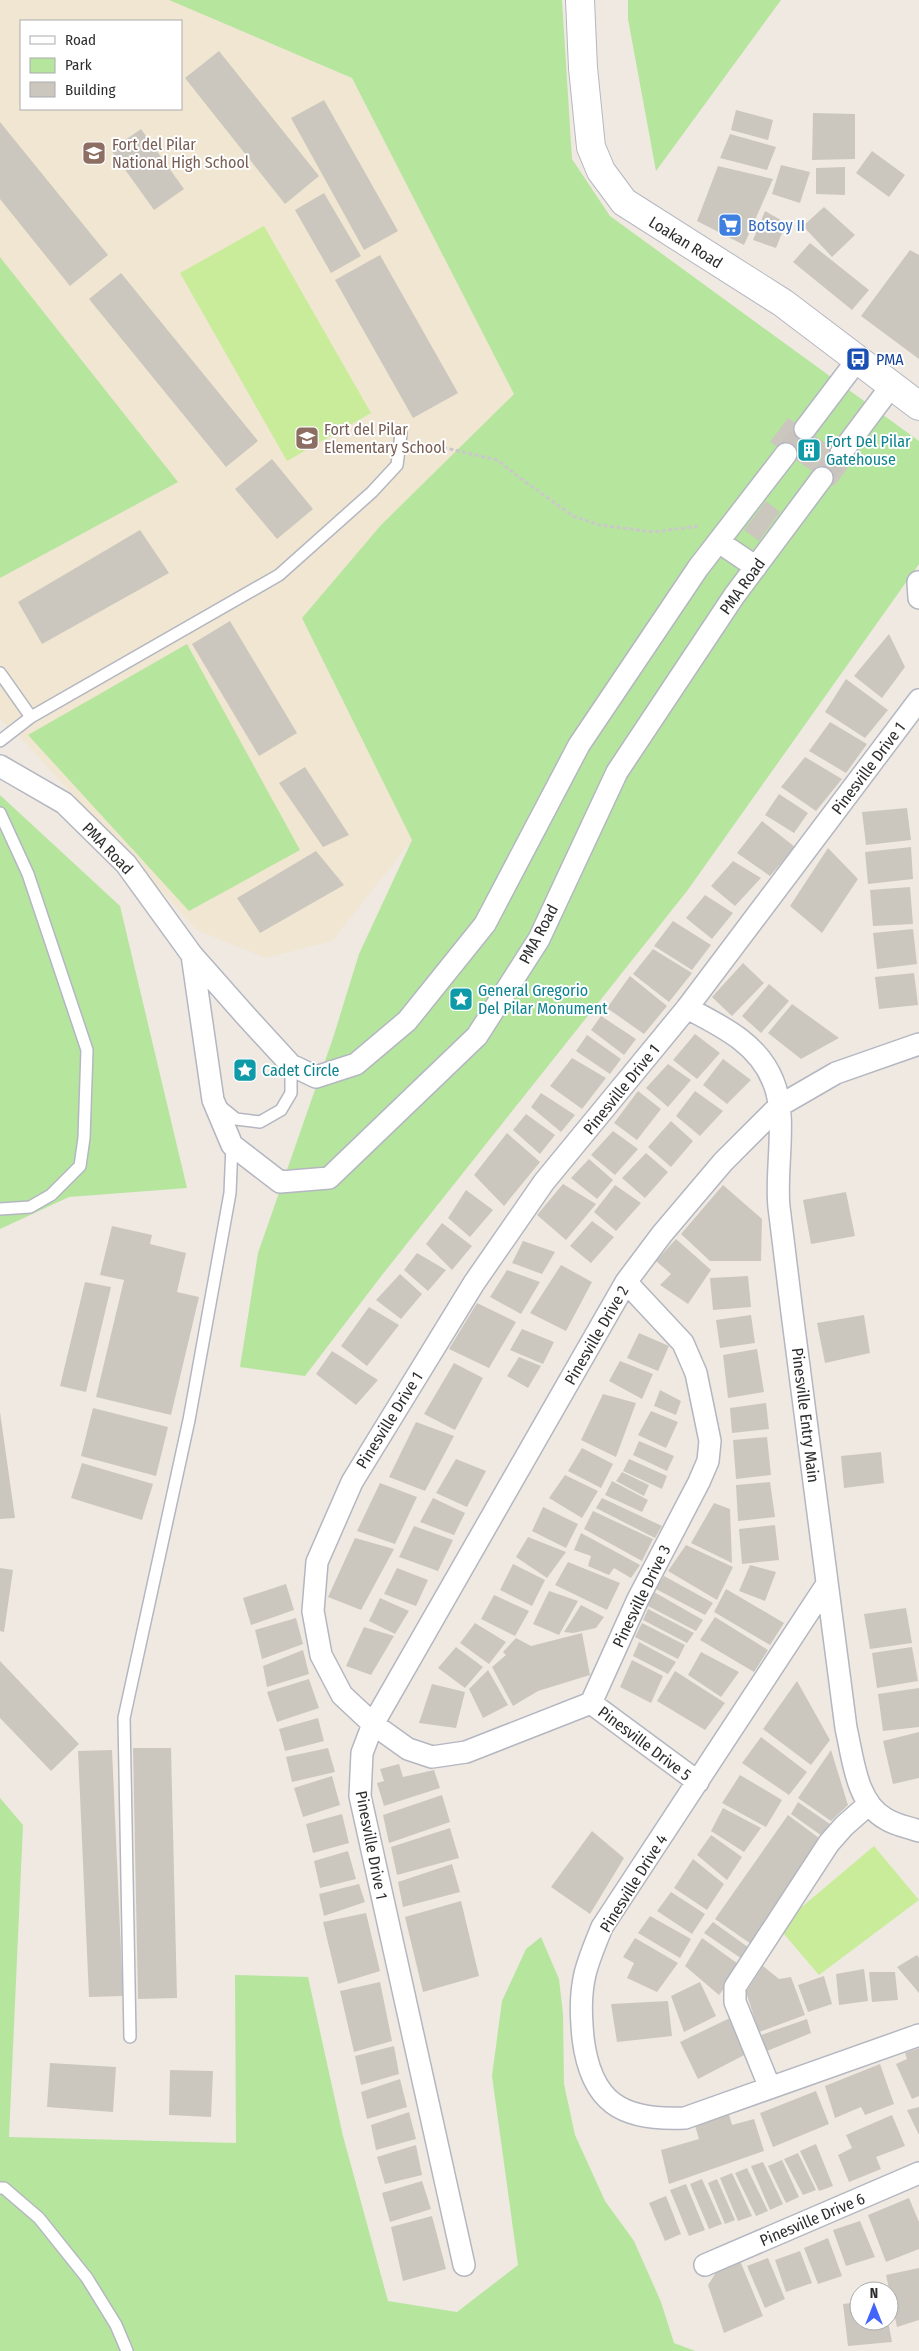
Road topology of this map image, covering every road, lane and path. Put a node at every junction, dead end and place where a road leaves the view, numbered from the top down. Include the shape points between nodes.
1 (580, 0) edge
2 (858, 359) junction
3 (892, 385) junction
4 (919, 406) edge
5 (805, 429) tunnel mouth
6 (401, 434) dead end
7 (841, 453) tunnel mouth
8 (786, 454) tunnel mouth
9 (397, 465) junction
10 (822, 478) tunnel mouth
11 (714, 533) junction
12 (756, 567) junction
13 (0, 673) edge
14 (919, 700) edge
15 (31, 717) junction
16 (0, 741) edge
17 (0, 766) edge
18 (0, 813) edge
19 (192, 955) junction
20 (687, 1008) junction
21 (919, 1044) edge
22 (291, 1066) junction
23 (213, 1100) junction
24 (779, 1106) junction
25 (232, 1145) junction
26 (0, 1208) edge
27 (626, 1282) junction
28 (827, 1584) junction
29 (592, 1704) junction
30 (373, 1724) junction
31 (698, 1782) junction
32 (869, 1804) junction
33 (919, 1831) edge
34 (919, 2035) edge
35 (130, 2037) dead end
36 (770, 2088) junction
37 (919, 2173) edge
38 (0, 2188) edge
39 (464, 2265) dead end
40 (705, 2265) dead end
41 (127, 2351) edge

1 - 2 main road, Loakan Road via 583,68 592,146 602,171 624,202 783,303
2 - 3 main road, Loakan Road
2 - 5 street
3 - 4 main road, Loakan Road
3 - 7 street
6 - 9 lane
8 - 11 street, PMA Road
9 - 11 path via 433,445 497,460 573,516 600,525 654,532
9 - 15 lane via 372,492 279,575
10 - 12 street, PMA Road
11 - 12 street
11 - 22 street, PMA Road via 698,568 579,745 485,924 407,1021 356,1064 316,1077
12 - 25 street, PMA Road via 617,772 539,939 477,1036 329,1178 280,1182
13 - 15 lane
14 - 20 street, Pinesville Drive 1
15 - 16 lane
17 - 19 street, PMA Road via 64,803 126,864
18 - 26 lane via 28,874 87,1050 80,1166 51,1195 30,1207
19 - 22 street, PMA Road
19 - 23 street, PMA Road
20 - 24 street, Pinesville Entry Main via 733,1033 756,1053 774,1081
20 - 30 street, Pinesville Drive 1 via 544,1182 474,1283 352,1482 317,1562 313,1611 321,1655 342,1695
21 - 24 street, Pinesville Drive 2 via 836,1073
22 - 23 lane via 291,1093 281,1110 260,1122 236,1119
23 - 25 street, PMA Road
24 - 27 street, Pinesville Drive 2 via 722,1162
24 - 28 street, Pinesville Entry Main via 779,1204
25 - 35 lane via 230,1193 189,1420 124,1718
27 - 29 street, Pinesville Drive 3 via 683,1343 696,1373 710,1441 708,1462 638,1599
27 - 30 street, Pinesville Drive 2
28 - 31 street, Pinesville Drive 4
28 - 32 street, Pinesville Entry Main via 846,1728 861,1789
29 - 30 street via 466,1752 432,1757 408,1749
29 - 31 street, Pinesville Drive 5
30 - 39 street, Pinesville Drive 1 via 362,1753 360,1796
31 - 36 street, Pinesville Drive 4 via 602,1927 585,1973 580,2005 585,2054 595,2084 616,2106 635,2115 658,2119 685,2118
32 - 33 street, Pinesville Entry Main via 885,1819
32 - 36 street via 829,1844 735,1987 735,2002
34 - 36 street, Pinesville Drive 4
37 - 40 street, Pinesville Drive 6
38 - 41 lane via 39,2218 87,2278 116,2325

